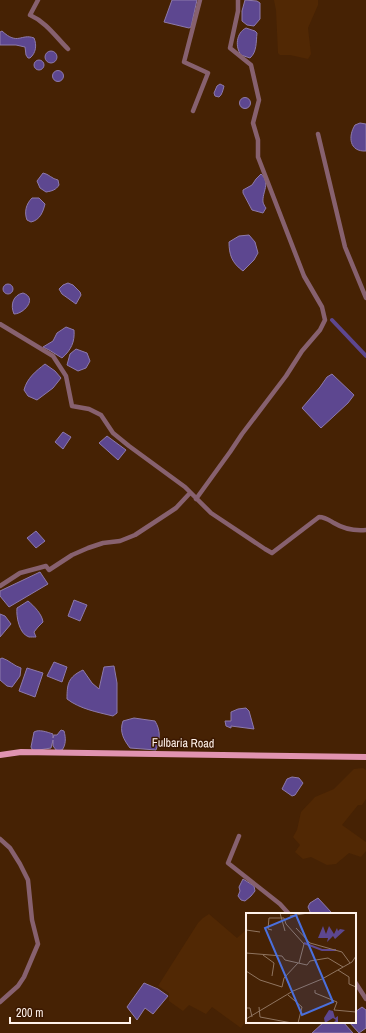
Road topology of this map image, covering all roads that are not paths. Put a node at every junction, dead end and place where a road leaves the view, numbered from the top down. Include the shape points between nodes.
1 (38, 0) edge
2 (200, 0) edge
3 (238, 0) edge
4 (68, 49) dead end
5 (193, 111) dead end
6 (318, 134) dead end
7 (366, 298) edge
8 (0, 324) edge
9 (190, 493) junction
10 (196, 499) junction
11 (366, 530) edge
12 (0, 586) edge
13 (0, 755) edge
14 (366, 757) edge
15 (239, 836) dead end
16 (0, 839) edge
17 (288, 913) edge
18 (356, 984) edge
19 (366, 999) edge
20 (0, 1002) edge

1 - 4 street via 30,15 48,26
2 - 5 street via 184,62 208,73
3 - 10 street via 230,48 251,65 259,100 253,123 258,140 258,156 304,276 322,307 325,320
6 - 7 street via 345,247
8 - 9 street via 53,356 66,376 72,406 101,415 113,433
9 - 10 street
9 - 12 street via 176,508 135,535 88,548 49,570 46,566 20,573
10 - 11 street via 217,517 272,553 319,517 324,517 344,528
13 - 14 main road, Fulbaria Road via 60,752
15 - 17 street via 228,863
16 - 20 street via 10,848 28,880 32,920 38,944 24,978
18 - 19 street

